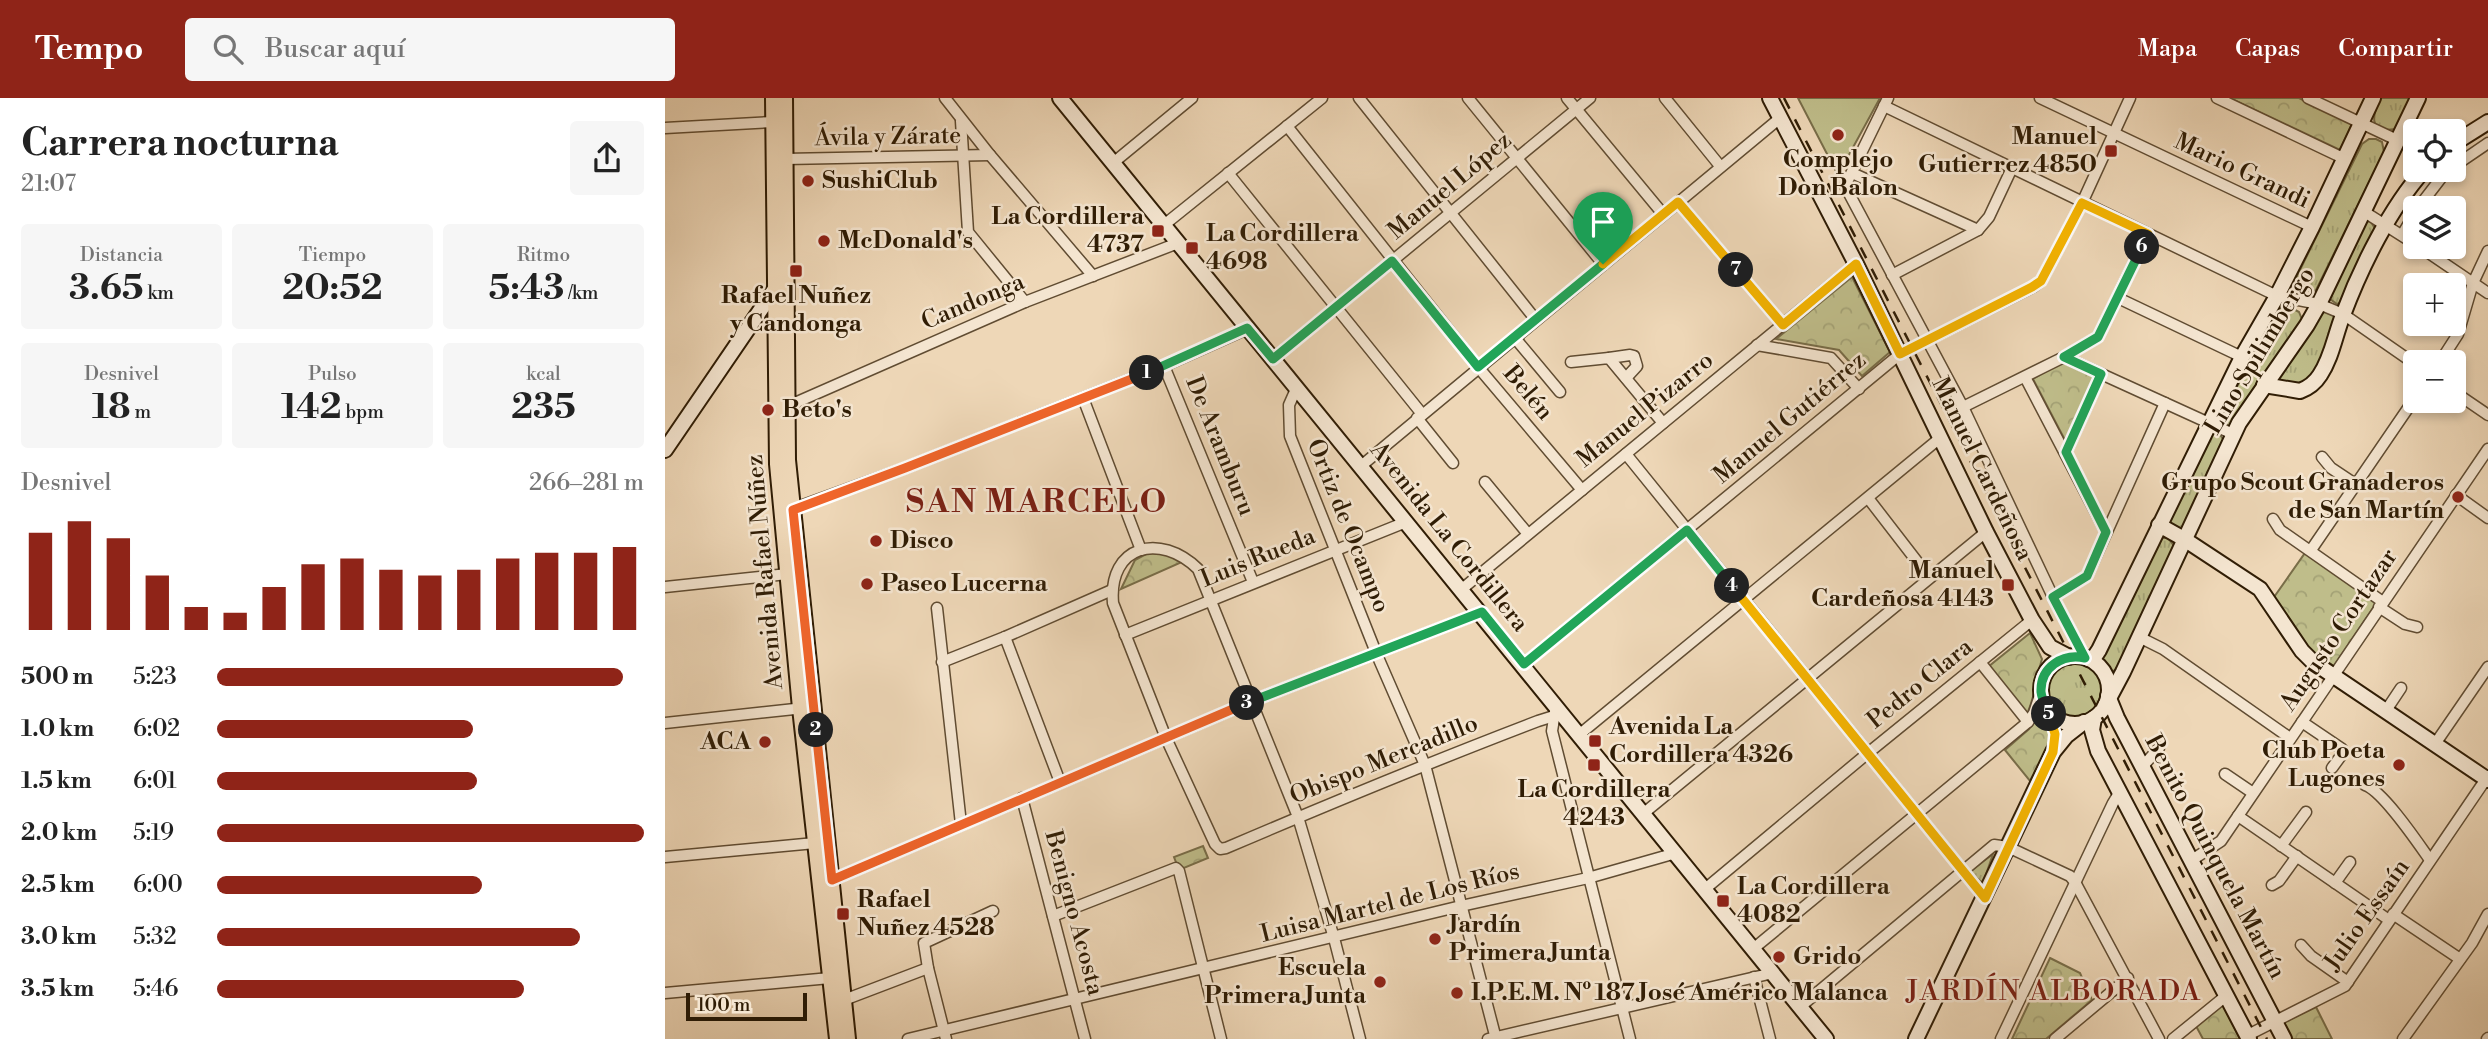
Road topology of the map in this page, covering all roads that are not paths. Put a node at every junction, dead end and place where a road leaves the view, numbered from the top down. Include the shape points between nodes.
1 (773, 98) edge
2 (785, 98) edge
3 (945, 98) edge
4 (1192, 98) edge
5 (1322, 98) edge
6 (1359, 98) edge
7 (1468, 98) edge
8 (1567, 98) edge
9 (1590, 98) edge
10 (1665, 98) edge
11 (1770, 98) edge
12 (2040, 98) edge
13 (2130, 98) edge
14 (2217, 98) edge
15 (2308, 98) edge
16 (2373, 98) edge
17 (2418, 98) edge
18 (1062, 99) edge
19 (1886, 102) edge
20 (1576, 109) junction
21 (1780, 118) junction
22 (961, 120) junction
23 (773, 122) junction
24 (2488, 122) edge
25 (2362, 123) junction
26 (1287, 126) junction
27 (665, 128) edge
28 (2113, 133) junction
29 (2466, 136) edge
30 (2397, 141) junction
31 (2488, 143) edge
32 (990, 155) junction
33 (963, 158) junction
34 (1515, 158) junction
35 (785, 159) junction
36 (2345, 159) junction
37 (2466, 159) edge
38 (1113, 163) junction
39 (1720, 166) junction
40 (2013, 168) junction
41 (1229, 173) junction
42 (1852, 173) junction
43 (2414, 182) edge
44 (2438, 182) edge
45 (2427, 196) edge
46 (1678, 202) junction
47 (2082, 203) junction
48 (2363, 211) junction
49 (1450, 213) junction
50 (1663, 214) junction
51 (2385, 224) junction
52 (1164, 225) junction
53 (2312, 227) junction
54 (1978, 230) junction
55 (2148, 234) junction
56 (2402, 235) edge
57 (1178, 243) junction
58 (2488, 251) edge
59 (2438, 259) edge
60 (1392, 261) junction
61 (1603, 264) junction
62 (1856, 264) junction
63 (787, 274) junction
64 (1093, 275) junction
65 (1892, 275) junction
66 (2473, 283) junction
67 (775, 289) junction
68 (2488, 293) edge
69 (2277, 296) junction
70 (2118, 298) junction
71 (1025, 302) junction
72 (2319, 304) junction
73 (1337, 308) junction
74 (2343, 314) junction
75 (1536, 320) junction
76 (1783, 325) junction
77 (1247, 328) junction
78 (1515, 338) junction
79 (1927, 341) junction
80 (1757, 345) junction
81 (2446, 350) edge
82 (1900, 354) junction
83 (2403, 356) edge
84 (2064, 357) junction
85 (2242, 357) junction
86 (1609, 358) junction
87 (1273, 359) junction
88 (1571, 362) dead end
89 (1164, 366) junction
90 (1478, 367) junction
91 (2101, 374) junction
92 (2025, 377) junction
93 (1626, 378) junction
94 (2264, 385) junction
95 (1297, 387) junction
96 (1859, 389) junction
97 (1560, 392) dead end
98 (1083, 398) junction
99 (2466, 400) edge
100 (2165, 403) junction
101 (788, 406) junction
102 (1963, 407) junction
103 (2405, 413) edge
104 (2488, 415) edge
105 (1420, 416) junction
106 (1663, 423) junction
107 (2209, 423) junction
108 (2233, 434) junction
109 (1940, 438) junction
110 (2488, 449) edge
111 (665, 450) edge
112 (2066, 452) junction
113 (1626, 454) junction
114 (2322, 457) dead end
115 (1453, 463) dead end
116 (1361, 466) junction
117 (1485, 482) dead end
118 (2355, 484) junction
119 (1582, 490) junction
120 (2456, 495) junction
121 (1868, 498) junction
122 (787, 510) junction
123 (2488, 517) edge
124 (2273, 519) dead end
125 (1406, 522) junction
126 (2159, 526) junction
127 (1687, 530) junction
128 (1986, 532) junction
129 (2106, 532) junction
130 (1528, 534) junction
131 (2184, 539) junction
132 (1141, 550) junction
133 (1334, 550) junction
134 (2311, 550) junction
135 (787, 574) junction
136 (1929, 577) junction
137 (1253, 582) junction
138 (665, 587) edge
139 (1462, 589) junction
140 (1112, 590) junction
141 (2053, 597) junction
142 (1211, 600) junction
143 (1744, 600) junction
144 (2381, 604) junction
145 (937, 608) dead end
146 (1482, 612) junction
147 (2032, 620) junction
148 (2417, 626) dead end
149 (1125, 635) junction
150 (2040, 635) junction
151 (2139, 636) junction
152 (1005, 637) junction
153 (1377, 654) junction
154 (2069, 657) junction
155 (2087, 658) junction
156 (942, 662) junction
157 (1980, 662) junction
158 (1524, 664) junction
159 (2487, 671) edge
160 (2045, 674) junction
161 (2333, 677) junction
162 (1806, 678) junction
163 (2402, 688) dead end
164 (2041, 692) junction
165 (2108, 699) junction
166 (1252, 701) junction
167 (807, 707) junction
168 (2048, 709) junction
169 (1558, 712) junction
170 (2385, 712) junction
171 (2028, 722) junction
172 (2079, 722) junction
173 (2302, 722) junction
174 (665, 723) edge
175 (1580, 734) junction
176 (1166, 738) junction
177 (2290, 738) junction
178 (2435, 744) junction
179 (2159, 748) dead end
180 (2098, 751) junction
181 (2053, 752) junction
182 (1868, 753) junction
183 (1425, 765) junction
184 (2143, 766) junction
185 (2332, 768) dead end
186 (2225, 774) dead end
187 (2487, 778) edge
188 (1060, 782) junction
189 (2365, 785) dead end
190 (2119, 793) junction
191 (2253, 793) junction
192 (1023, 798) junction
193 (2306, 812) dead end
194 (1644, 813) junction
195 (1917, 814) junction
196 (2238, 816) junction
197 (1298, 817) junction
198 (961, 824) junction
199 (815, 843) junction
200 (2281, 846) junction
201 (2008, 847) junction
202 (1676, 853) junction
203 (2297, 856) junction
204 (665, 857) edge
205 (2192, 860) junction
206 (2430, 860) junction
207 (2350, 862) dead end
208 (1963, 872) junction
209 (1588, 878) junction
210 (832, 880) junction
211 (2075, 882) junction
212 (2335, 883) junction
213 (2272, 885) dead end
214 (1705, 889) junction
215 (1985, 898) junction
216 (1461, 906) junction
217 (993, 911) dead end
218 (2488, 914) edge
219 (1053, 916) junction
220 (2391, 917) junction
221 (1334, 938) junction
222 (2301, 945) dead end
223 (1753, 949) junction
224 (2460, 959) junction
225 (928, 968) junction
226 (1204, 969) junction
227 (1773, 973) junction
228 (1754, 976) junction
229 (830, 978) junction
230 (2128, 978) junction
231 (2348, 982) junction
232 (665, 993) edge
233 (2227, 995) junction
234 (1075, 999) junction
235 (844, 1000) junction
236 (1622, 1007) junction
237 (1800, 1007) junction
238 (2275, 1022) junction
239 (945, 1035) edge
240 (2248, 1037) edge
241 (1493, 1038) edge
242 (837, 1039) edge
243 (848, 1039) edge
244 (908, 1039) edge
245 (1085, 1039) edge
246 (1221, 1039) edge
247 (1360, 1039) edge
248 (1630, 1039) edge
249 (1770, 1039) edge
250 (1826, 1039) edge
251 (1916, 1039) edge
252 (2001, 1039) edge
253 (2055, 1039) edge
254 (2159, 1039) edge
255 (2173, 1039) edge
256 (2284, 1039) edge
257 (2403, 1039) edge

1 - 23 main road, Avenida Rafael Núñez
2 - 35 main road, Avenida Rafael Núñez
3 - 22 street
4 - 38 street
5 - 26 street
6 - 49 street
7 - 34 street
8 - 20 street
9 - 20 street, Manuel López
10 - 39 street
11 - 21 main road, Manuel Cardeñosa
12 - 28 street, Mario Grandi
13 - 28 street, Manuel Gutiérrez
14 - 36 street
15 - 25 street
16 - 25 main road, Lino Spilimbergo
17 - 30 main road, Lino Spilimbergo
18 - 38 main road, Avenida La Cordillera
19 - 40 street
19 - 42 street
20 - 34 street, Manuel López
20 - 50 street
21 - 39 street
21 - 62 main road, Manuel Cardeñosa
22 - 32 street
22 - 33 street
23 - 27 street
23 - 67 main road, Avenida Rafael Núñez
24 - 29 main road
25 - 30 street
25 - 36 main road, Lino Spilimbergo
26 - 41 street
26 - 60 street, Belén
28 - 47 street, Manuel Gutiérrez
28 - 53 street, Mario Grandi
30 - 48 main road, Lino Spilimbergo
31 - 37 street
32 - 33 street, Ávila y Zárate
32 - 64 street
33 - 35 street, Ávila y Zárate
33 - 71 street via 968,232
34 - 49 street, Manuel López
34 - 61 street
35 - 63 main road, Avenida Rafael Núñez
36 - 53 main road, Lino Spilimbergo
38 - 52 main road, Avenida La Cordillera
39 - 46 street
40 - 47 street
40 - 54 street
41 - 52 street
41 - 73 street
42 - 54 street
42 - 65 street via 1845,186
43 - 51 main road
44 - 45 street
46 - 50 street
46 - 76 street
47 - 55 street
47 - 79 street, Manuel Gutiérrez via 2041,281
48 - 51 street
48 - 72 main road, Lino Spilimbergo
49 - 60 street, Manuel López
49 - 75 street
50 - 61 street
51 - 56 street
51 - 74 main road
52 - 57 main road, Avenida La Cordillera
53 - 69 main road, Lino Spilimbergo
54 - 65 street
55 - 69 street
55 - 70 street
57 - 64 street, Candonga
57 - 77 main road, Avenida La Cordillera
58 - 66 street
59 - 66 street
60 - 73 street, Manuel López
60 - 90 street, Belén
61 - 75 street
62 - 76 street, Manuel Pizarro
62 - 82 main road, Manuel Cardeñosa
63 - 67 main road
63 - 101 main road, Avenida Rafael Núñez
64 - 71 street, Candonga
65 - 79 street
66 - 68 street
66 - 81 street via 2462,325
67 - 111 main road
67 - 122 main road, Avenida Rafael Núñez via 776,429
69 - 72 street
69 - 85 main road, Lino Spilimbergo
70 - 84 street via 2098,337
70 - 85 street
71 - 101 street, Candonga
72 - 74 street
72 - 94 main road, Lino Spilimbergo
73 - 87 street, Manuel López
73 - 105 street
74 - 83 street
74 - 94 main road via 2317,381 2300,391
75 - 78 street
76 - 80 street, Manuel Pizarro
77 - 87 main road, Avenida La Cordillera
77 - 89 street
78 - 90 street
78 - 97 street
79 - 82 street, Manuel Gutiérrez
79 - 102 street
80 - 96 street via 1831,358
80 - 106 street, Manuel Pizarro
82 - 96 street, Manuel Gutiérrez
82 - 109 main road, Manuel Cardeñosa
84 - 91 street
84 - 92 street
85 - 107 main road, Lino Spilimbergo
86 - 88 street
86 - 93 street
86 - 93 street via 1634,356 1637,366
87 - 95 main road, Avenida La Cordillera
89 - 98 street
89 - 137 street, De Aramburu
90 - 105 street
90 - 119 street, Belén
91 - 100 street
91 - 112 street
92 - 102 street
92 - 112 street
93 - 106 street
94 - 108 main road, Lino Spilimbergo
95 - 116 main road, Avenida La Cordillera
95 - 133 street, Ortiz de Ocampo via 1288,412 1290,436
96 - 127 street, Manuel Gutiérrez
98 - 122 street
98 - 132 street
99 - 104 street
100 - 107 street
100 - 129 street
101 - 122 main road, Avenida Rafael Núñez
102 - 141 street
103 - 118 street
105 - 115 street
105 - 116 street
106 - 113 street, Manuel Pizarro
107 - 108 street
107 - 126 main road, Lino Spilimbergo
108 - 131 main road, Lino Spilimbergo
109 - 121 street
109 - 128 main road, Manuel Cardeñosa
110 - 120 street, Augusto Cortazar
112 - 129 street
113 - 119 street, Manuel Pizarro
113 - 127 street
114 - 118 street
116 - 125 main road, Avenida La Cordillera
117 - 130 street
118 - 134 street
119 - 130 street, Manuel Pizarro
120 - 123 street
120 - 144 street, Augusto Cortazar
121 - 136 street
121 - 143 street
122 - 135 main road, Avenida Rafael Núñez
122 - 167 main road, Avenida Rafael Núñez
124 - 134 street via 2280,530
125 - 133 street, Luis Rueda
125 - 139 main road, Avenida La Cordillera
126 - 131 main road
126 - 155 main road, Lino Spilimbergo via 2099,650
127 - 143 street
127 - 158 street, Manuel Gutiérrez
128 - 136 street
128 - 147 main road, Manuel Cardeñosa
129 - 141 street via 2087,576
130 - 139 street, Manuel Pizarro
131 - 151 main road, Lino Spilimbergo
131 - 161 main road via 2260,589 2302,651
132 - 140 street via 1118,569
132 - 142 street via 1158,547 1189,560 1198,569
133 - 137 street, Luis Rueda
133 - 153 street, Ortiz de Ocampo
134 - 144 street
135 - 138 street
135 - 167 main road, Avenida Rafael Núñez
136 - 162 street
137 - 142 street, Luis Rueda
139 - 146 main road, Avenida La Cordillera
140 - 149 street
140 - 152 street
141 - 155 street
142 - 149 street, Luis Rueda
142 - 166 street
143 - 162 street
143 - 175 street
144 - 148 street via 2405,624
144 - 161 street, Augusto Cortazar
145 - 156 street
146 - 153 street
146 - 158 main road, Avenida La Cordillera
147 - 150 main road, Manuel Cardeñosa
147 - 157 street, Pedro Clara
149 - 176 street
150 - 154 main road, Manuel Cardeñosa via 2050,647
150 - 160 main road, Manuel Cardeñosa via 2046,654
151 - 165 main road, Lino Spilimbergo
151 - 177 street
152 - 156 street
152 - 188 street
153 - 166 street
153 - 183 street, Ortiz de Ocampo
154 - 155 main road
154 - 160 main road
155 - 165 main road via 2104,672
156 - 198 street
157 - 171 street
157 - 182 street, Pedro Clara
158 - 169 main road, Avenida La Cordillera
159 - 178 street
160 - 164 main road
161 - 170 main road
161 - 173 street, Augusto Cortazar
162 - 182 street
162 - 194 street
163 - 170 street
164 - 168 main road, Lino Spilimbergo
164 - 171 street
165 - 172 main road, Lino Spilimbergo
165 - 184 main road, Benito Quinquela Martín
166 - 176 street
166 - 197 street
167 - 174 street
167 - 199 main road, Avenida Rafael Núñez
167 - 210 main road, Avenida Rafael Núñez
168 - 172 main road, Lino Spilimbergo
168 - 181 main road, Lino Spilimbergo via 2055,734
169 - 175 main road, Avenida La Cordillera
169 - 183 street, Obispo Mercadillo
169 - 209 street via 1552,731
170 - 178 main road
171 - 195 street
172 - 180 main road
172 - 180 main road via 2092,730
172 - 181 main road, Lino Spilimbergo
173 - 177 street, Augusto Cortazar
173 - 185 street via 2342,749
175 - 194 main road, Avenida La Cordillera
176 - 188 street
176 - 197 street, Obispo Mercadillo via 1220,849
177 - 191 street, Augusto Cortazar
178 - 187 main road
179 - 184 street
180 - 190 main road
181 - 201 main road, Lino Spilimbergo
182 - 195 street
182 - 214 street, Pedro Clara
183 - 197 street, Obispo Mercadillo
183 - 216 street, Ortiz de Ocampo
184 - 205 main road, Benito Quinquela Martín
186 - 191 street
187 - 206 street, Julio Essaín
188 - 192 street
189 - 206 street via 2372,787
190 - 211 street
190 - 233 main road
191 - 196 street, Augusto Cortazar
192 - 198 street
192 - 219 street, Benigno Acosta
193 - 200 street
194 - 202 main road, Avenida La Cordillera
195 - 208 street
195 - 223 street
196 - 200 street
196 - 205 street, Augusto Cortazar via 2219,843
197 - 221 street
198 - 210 street
199 - 204 street
199 - 229 main road, Avenida Rafael Núñez
200 - 203 street
201 - 208 street via 1994,845
201 - 211 street
201 - 215 main road, Lino Spilimbergo
202 - 209 street, Luisa Martel de Los Ríos
202 - 214 main road, Avenida La Cordillera
203 - 212 street
203 - 213 street
205 - 238 main road, Benito Quinquela Martín
206 - 220 street, Julio Essaín
207 - 212 street
208 - 215 street
208 - 237 street
209 - 216 street, Luisa Martel de Los Ríos
209 - 236 street
210 - 235 main road, Avenida Rafael Núñez
211 - 230 street
211 - 252 street
212 - 220 street
214 - 223 main road, Avenida La Cordillera
215 - 251 main road, Lino Spilimbergo
216 - 221 street, Luisa Martel de Los Ríos
216 - 241 street, Ortiz de Ocampo
217 - 225 street via 926,941
218 - 224 street
219 - 226 street via 1176,868
219 - 234 street, Benigno Acosta
220 - 224 street
220 - 231 street, Julio Essaín
221 - 226 street, Luisa Martel de Los Ríos
221 - 247 street
222 - 231 street
223 - 227 main road, Avenida La Cordillera
224 - 257 street
225 - 235 street
225 - 239 street
226 - 234 street, Luisa Martel de Los Ríos
226 - 246 street
227 - 228 street
227 - 237 main road, Avenida La Cordillera
228 - 236 street
228 - 249 street
229 - 232 street
229 - 242 main road, Avenida Rafael Núñez
230 - 253 street
230 - 254 street
231 - 238 street, Julio Essaín
233 - 240 main road
233 - 255 street
234 - 239 street, Luisa Martel de Los Ríos
234 - 245 street, Benigno Acosta
235 - 243 main road, Avenida Rafael Núñez
236 - 241 street
236 - 248 street
237 - 250 main road, Avenida La Cordillera
238 - 240 street, Julio Essaín
238 - 256 main road, Benito Quinquela Martín
239 - 244 street, Luisa Martel de Los Ríos

